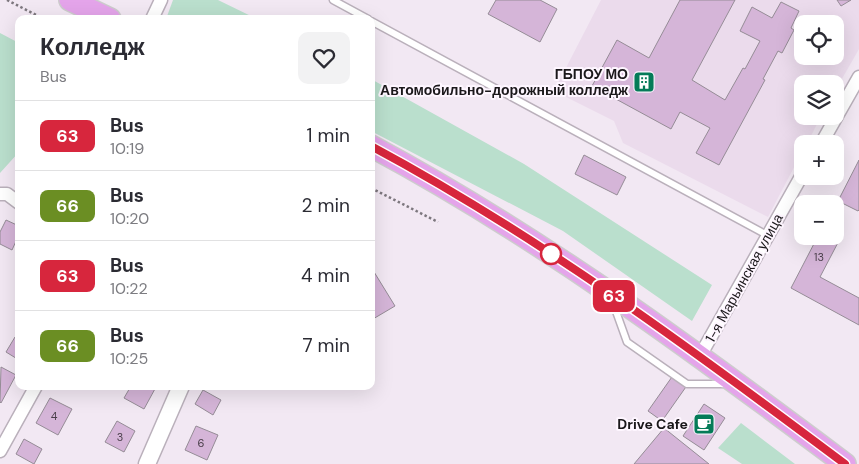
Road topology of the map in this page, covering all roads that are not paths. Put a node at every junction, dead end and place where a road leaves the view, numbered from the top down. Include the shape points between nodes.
1 (70, 0) edge
2 (161, 0) edge
3 (333, 0) edge
4 (102, 15) edge
5 (154, 15) edge
6 (361, 15) edge
7 (375, 23) edge
8 (859, 78) edge
9 (825, 135) edge
10 (375, 148) edge
11 (796, 185) edge
12 (0, 194) edge
13 (15, 200) edge
14 (768, 235) junction
15 (609, 292) junction
16 (700, 356) junction
17 (737, 384) junction
18 (34, 390) edge
19 (179, 390) edge
20 (0, 451) edge
21 (147, 464) edge
22 (845, 464) edge

1 - 4 highway
2 - 5 street
3 - 6 lane
7 - 14 lane
8 - 9 street
10 - 15 highway via 505,224
11 - 14 street, 1-я Марьинская улица
12 - 13 street
14 - 16 street, 1-я Марьинская улица
15 - 16 highway
15 - 17 lane via 627,342 687,384
16 - 17 highway
17 - 22 highway
18 - 20 street
19 - 21 street

